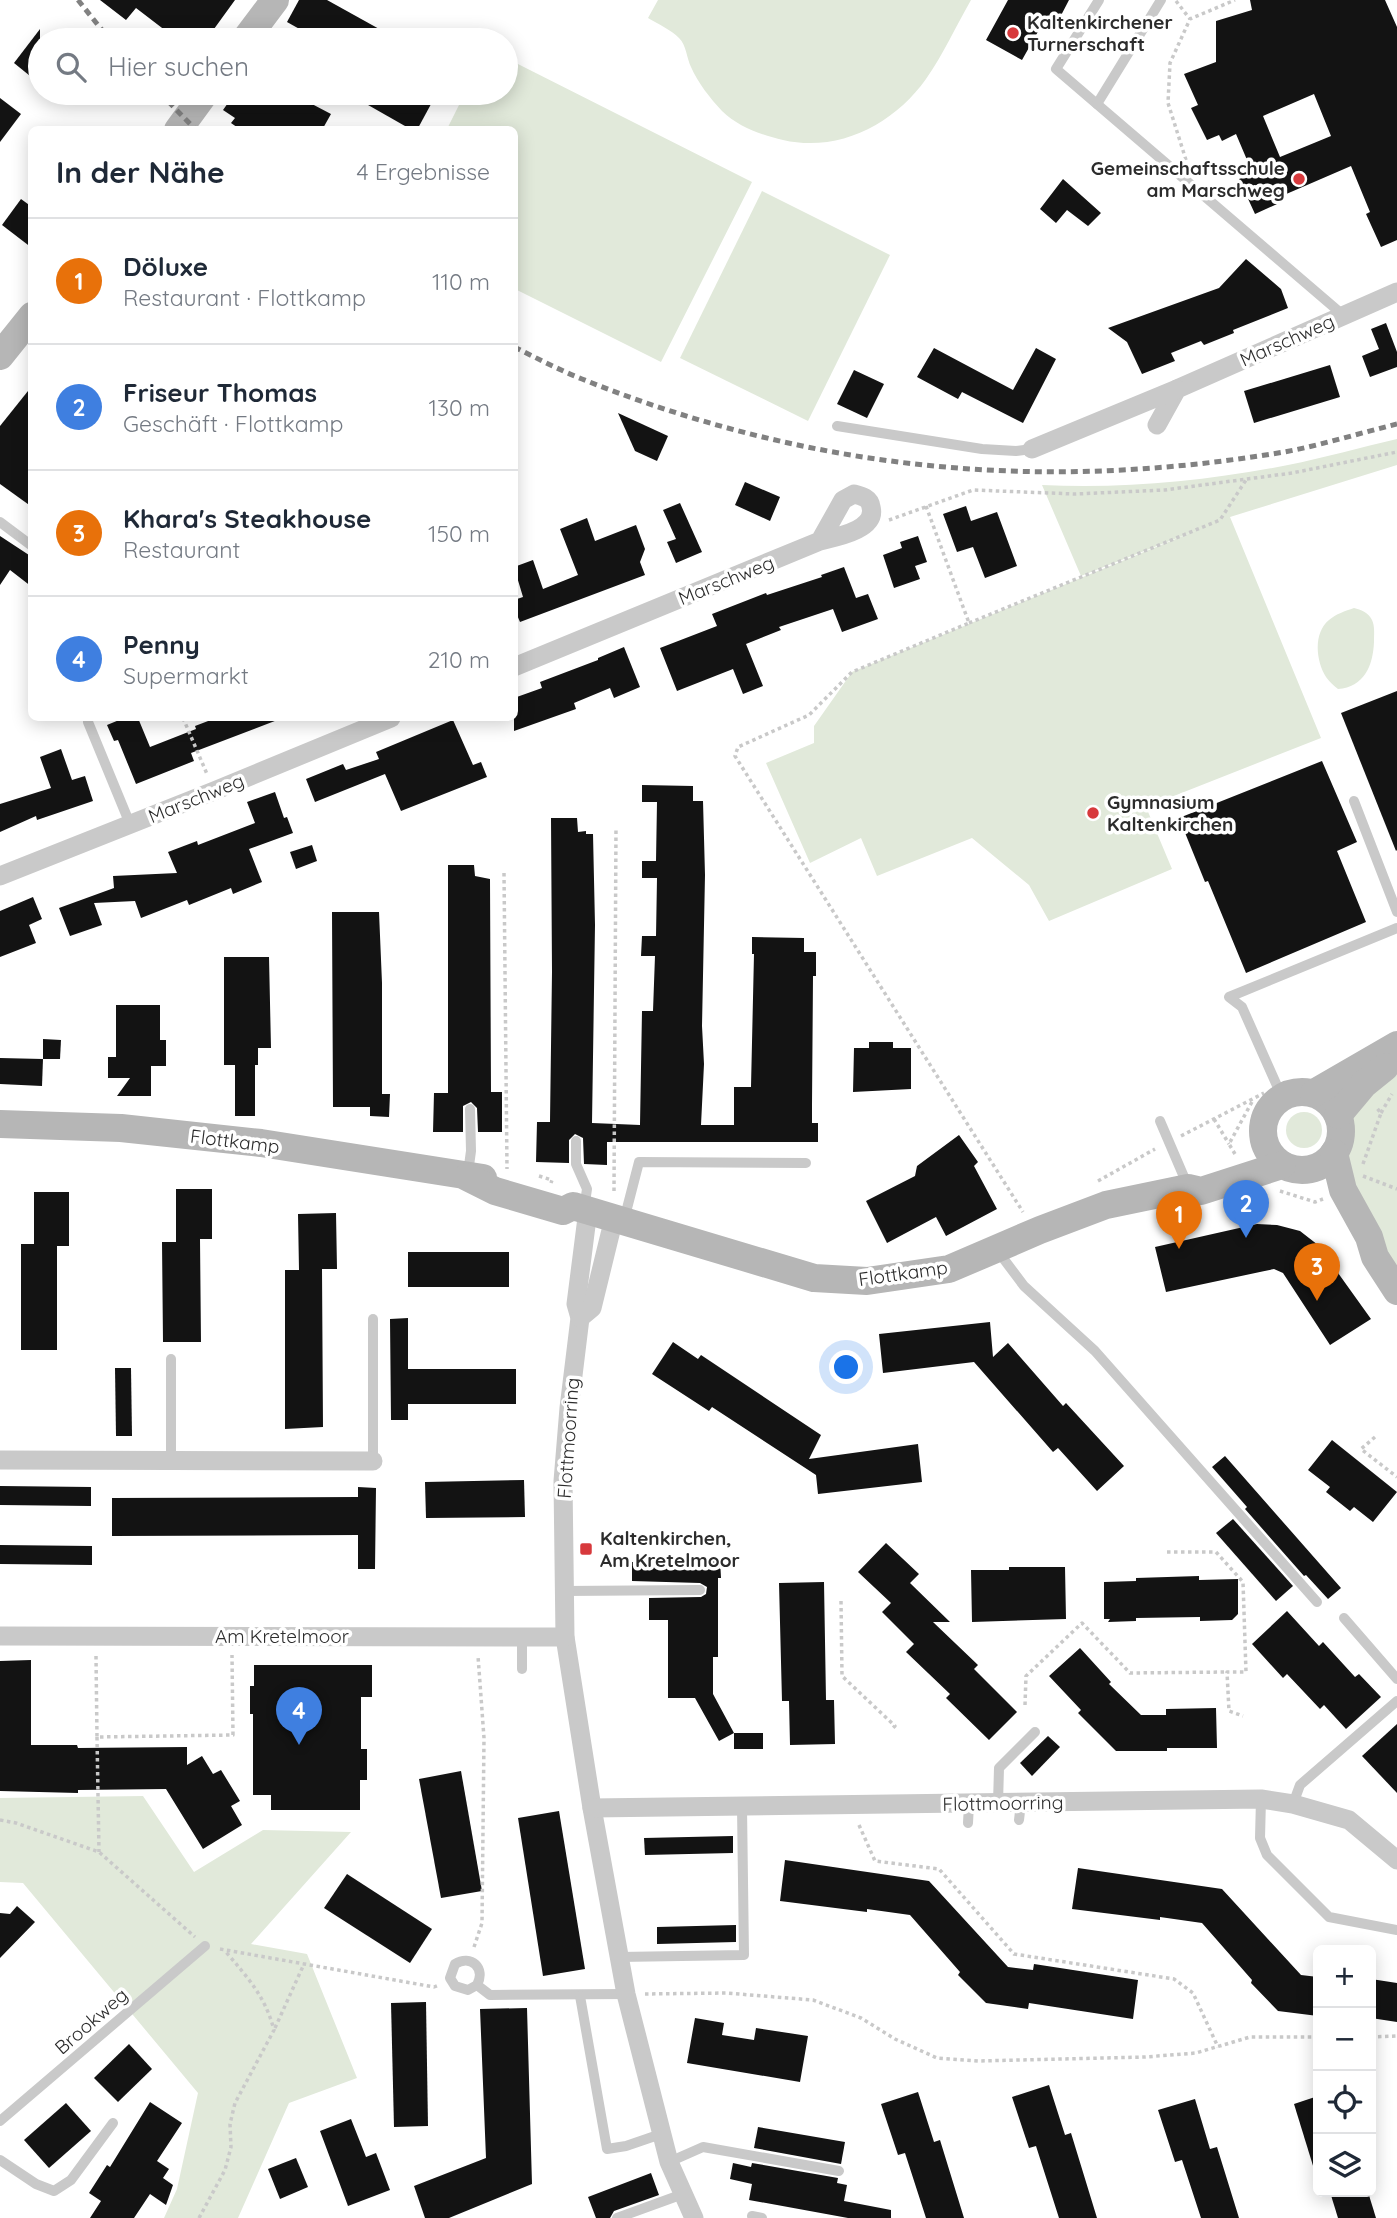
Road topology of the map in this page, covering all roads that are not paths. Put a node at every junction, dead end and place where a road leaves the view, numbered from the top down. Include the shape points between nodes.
1 (275, 0) edge
2 (1100, 0) edge
3 (1161, 0) edge
4 (254, 28) edge
5 (1097, 104) junction
6 (196, 105) edge
7 (180, 126) edge
8 (1397, 292) edge
9 (1343, 315) junction
10 (28, 321) edge
11 (0, 356) edge
12 (1177, 389) junction
13 (1157, 425) dead end
14 (836, 426) dead end
15 (1032, 449) joint
16 (0, 522) edge
17 (820, 541) junction
18 (28, 544) edge
19 (518, 665) edge
20 (384, 721) edge
21 (88, 722) dead end
22 (1353, 801) dead end
23 (130, 824) junction
24 (0, 876) edge
25 (1397, 912) edge
26 (1397, 928) edge
27 (1397, 1047) edge
28 (1279, 1092) junction
29 (1314, 1093) junction
30 (470, 1109) dead end
31 (1338, 1115) junction
32 (1160, 1121) dead end
33 (0, 1124) edge
34 (576, 1140) dead end
35 (1264, 1143) junction
36 (1324, 1161) junction
37 (806, 1163) dead end
38 (1282, 1165) junction
39 (467, 1177) junction
40 (1188, 1188) junction
41 (597, 1213) junction
42 (997, 1250) junction
43 (1397, 1291) edge
44 (580, 1318) junction
45 (373, 1319) dead end
46 (171, 1359) dead end
47 (0, 1460) edge
48 (171, 1461) junction
49 (373, 1461) joint
50 (701, 1590) dead end
51 (564, 1591) junction
52 (1317, 1602) dead end
53 (1344, 1618) dead end
54 (0, 1636) edge
55 (522, 1637) junction
56 (565, 1637) junction
57 (522, 1669) dead end
58 (1397, 1679) edge
59 (1397, 1701) edge
60 (1035, 1732) dead end
61 (1261, 1799) junction
62 (999, 1803) junction
63 (1293, 1804) junction
64 (742, 1807) junction
65 (592, 1808) junction
66 (1397, 1860) edge
67 (1397, 1930) edge
68 (205, 1946) road end
69 (619, 1957) junction
70 (477, 1985) junction
71 (626, 1994) junction
72 (580, 1996) junction
73 (0, 2122) edge
74 (113, 2123) dead end
75 (661, 2134) junction
76 (0, 2160) edge
77 (669, 2162) junction
78 (839, 2171) dead end
79 (683, 2194) junction
80 (617, 2218) edge
81 (694, 2218) edge

1 - 4 street
2 - 5 lane via 1056,69
3 - 5 lane
5 - 9 lane
6 - 7 street
8 - 9 street, Marschweg
9 - 12 street, Marschweg
10 - 11 street
12 - 13 street
12 - 15 street, Marschweg
14 - 15 lane via 982,449
16 - 18 lane
17 - 17 street, Marschweg via 863,526 871,517 869,501 848,496
17 - 19 street, Marschweg
20 - 23 street, Marschweg
21 - 23 lane
22 - 25 lane
23 - 24 street, Marschweg
26 - 28 lane via 1228,997 1242,1007
27 - 29 street
27 - 31 street via 1389,1063
28 - 29 street
28 - 35 street via 1265,1117
29 - 31 street
30 - 39 lane
31 - 36 street via 1341,1135
32 - 40 lane
33 - 39 street, Flottkamp via 121,1128 261,1143
34 - 41 lane via 576,1164
35 - 38 street
35 - 40 street, Flottkamp
36 - 38 street, Flottkamp via 1297,1170
36 - 43 street
37 - 41 lane via 639,1162
38 - 40 street, Flottkamp via 1201,1191
39 - 41 street, Flottkamp via 495,1191 563,1211
39 - 41 street, Flottkamp via 507,1179 571,1195
40 - 42 street, Flottkamp via 1106,1205
41 - 42 street, Flottkamp via 814,1278 867,1282 949,1269
41 - 44 street, Flottmoorring via 576,1304
41 - 44 street, Flottmoorring via 592,1308
42 - 52 lane via 1024,1286 1096,1351
44 - 51 street, Flottmoorring via 563,1481
45 - 49 lane
46 - 48 lane
47 - 48 street
48 - 49 street
50 - 51 lane
51 - 56 street, Flottmoorring
53 - 58 lane
54 - 55 street, Am Kretelmoor
55 - 56 street, Am Kretelmoor
55 - 57 lane
56 - 65 street, Flottmoorring
59 - 63 lane via 1300,1784
60 - 62 lane via 999,1768
61 - 62 street, Flottmoorring via 1020,1812
61 - 63 street, Flottmoorring
61 - 67 lane via 1260,1839 1267,1855 1329,1917
62 - 64 street, Flottmoorring via 968,1813 851,1805
63 - 66 street, Flottmoorring via 1349,1820
64 - 65 street, Flottmoorring
64 - 69 lane via 744,1955
65 - 69 street, Flottmoorring
68 - 73 lane, Brookweg
69 - 71 street, Flottmoorring
70 - 70 lane via 480,1971 474,1962 454,1964 452,1982 463,1990
70 - 72 lane via 490,1995
71 - 72 lane
71 - 75 street, Flottmoorring
72 - 75 lane via 607,2149
74 - 76 lane via 71,2180 54,2191
75 - 77 street, Flottmoorring
77 - 78 lane via 702,2147
77 - 79 street, Flottmoorring
79 - 80 lane
79 - 81 street, Flottmoorring

